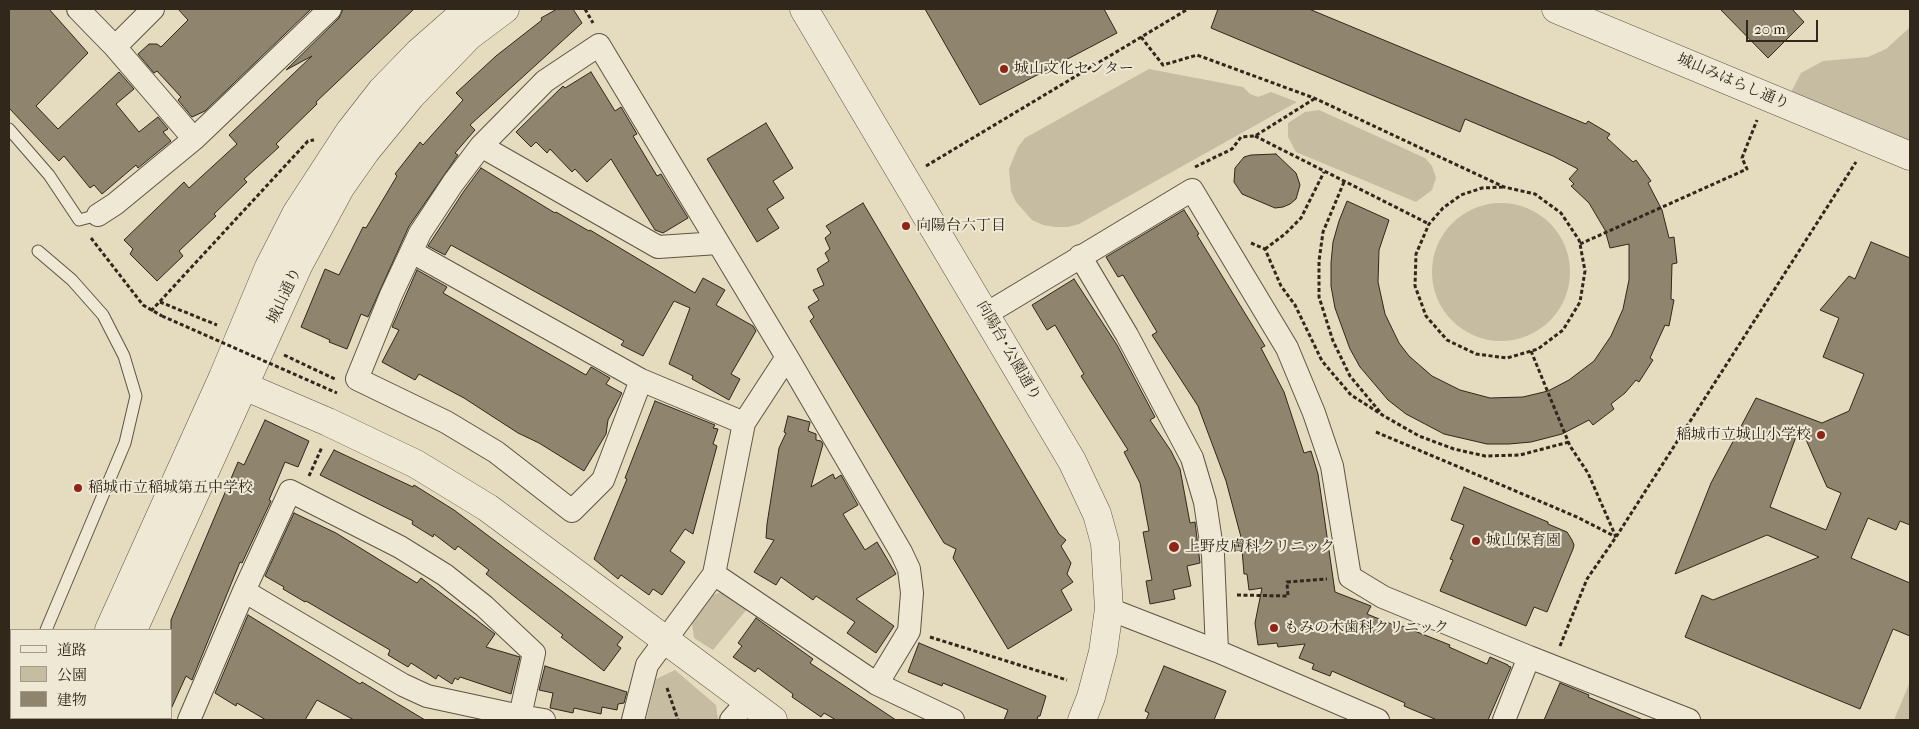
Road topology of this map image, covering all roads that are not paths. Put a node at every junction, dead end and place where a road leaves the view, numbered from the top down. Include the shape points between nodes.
1 (78, 9) edge
2 (153, 9) edge
3 (330, 9) edge
4 (468, 9) edge
5 (505, 9) edge
6 (804, 9) edge
7 (1556, 9) edge
8 (115, 47) junction
9 (9, 130) edge
10 (194, 139) junction
11 (482, 146) junction
12 (1910, 156) edge
13 (98, 215) joint
14 (718, 243) junction
15 (38, 251) dead end
16 (412, 252) junction
17 (1080, 256) junction
18 (986, 314) junction
19 (787, 358) junction
20 (641, 380) junction
21 (244, 386) junction
22 (744, 423) junction
23 (714, 574) junction
24 (244, 591) junction
25 (1109, 609) junction
26 (46, 629) edge
27 (109, 629) edge
28 (133, 629) edge
29 (665, 639) junction
30 (1216, 651) junction
31 (1529, 657) junction
32 (877, 684) junction
33 (739, 711) edge
34 (520, 716) junction
35 (198, 717) edge
36 (544, 720) edge
37 (632, 720) edge
38 (773, 720) edge
39 (953, 720) edge
40 (1082, 720) edge
41 (1378, 720) edge
42 (1504, 720) edge
43 (1689, 720) edge

1 - 8 street
2 - 8 street
3 - 10 street
4 - 27 street, 城山通り via 382,90 350,131 296,214 269,266 223,377
5 - 21 street, 城山通り via 469,36 412,96 340,188 299,264
6 - 18 street, 向陽台･公園通り
7 - 12 street, 城山みはらし通り
8 - 10 street
9 - 13 lane via 49,175 79,220
10 - 13 street
11 - 14 street via 658,247
11 - 14 street via 546,81 599,45
11 - 16 street via 453,183 420,233
14 - 19 street
15 - 26 lane via 72,280 103,315 124,356 136,396 125,443
16 - 20 street
16 - 20 street via 357,379 446,422 496,452 572,511 603,480
17 - 18 street
17 - 30 street via 1192,458 1205,502 1213,555
17 - 31 street via 1192,190 1287,348 1314,413 1332,466 1350,577 1383,597
18 - 25 street, 向陽台･公園通り via 1072,461 1097,514 1105,543
19 - 22 street
19 - 32 street via 909,569 912,593 909,630
20 - 22 street
21 - 28 street, 城山通り
21 - 29 street via 416,464 488,508
22 - 23 street
23 - 29 street
23 - 32 street
24 - 34 street via 427,696
24 - 34 street via 290,491 400,547 445,575 534,653
24 - 35 street
25 - 30 street
25 - 40 street, 向陽台･公園通り via 1103,652
29 - 33 street
29 - 37 street via 647,664
30 - 41 street
31 - 42 street
31 - 43 street
32 - 39 street
33 - 38 street
34 - 36 street

